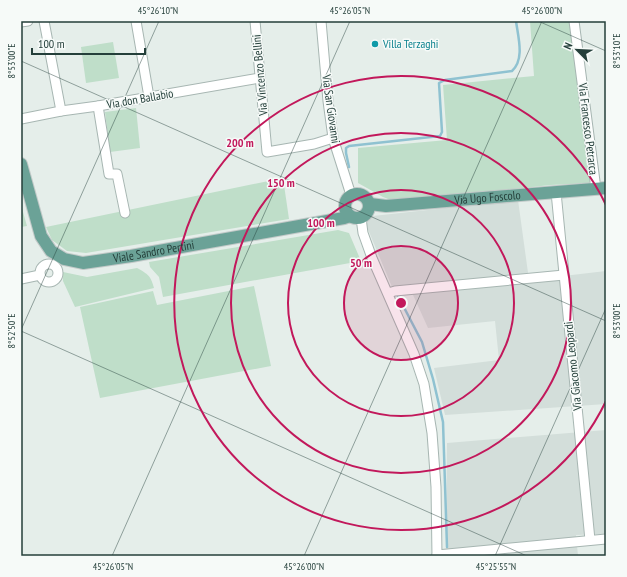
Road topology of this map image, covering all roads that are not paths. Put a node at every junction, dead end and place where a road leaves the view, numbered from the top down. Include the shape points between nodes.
1 (28, 21) edge
2 (44, 21) edge
3 (136, 21) edge
4 (255, 21) edge
5 (321, 21) edge
6 (574, 21) edge
7 (21, 22) edge
8 (260, 78) junction
9 (149, 96) junction
10 (98, 106) junction
11 (61, 111) junction
12 (21, 119) edge
13 (333, 138) junction
14 (21, 164) edge
15 (601, 189) edge
16 (556, 192) junction
17 (351, 195) junction
18 (370, 204) junction
19 (125, 213) dead end
20 (355, 217) junction
21 (54, 260) junction
22 (40, 275) junction
23 (564, 275) junction
24 (21, 279) edge
25 (388, 293) junction
26 (606, 539) edge
27 (590, 540) junction
28 (437, 556) edge

1 - 7 street
2 - 11 street
3 - 9 street
4 - 8 street, Via Vincenzo Bellini
5 - 13 street, Via San Giovanni
6 - 15 street, Via Francesco Petrarca
8 - 9 street, Via don Ballabio
8 - 13 street, Via Vincenzo Bellini via 267,152
9 - 10 street, Via don Ballabio
10 - 11 street, Via don Ballabio
10 - 19 street via 109,174 117,174
11 - 12 street, Via don Ballabio
13 - 17 street, Via San Giovanni
14 - 21 main road via 42,236
15 - 16 main road, Via Ugo Foscolo
16 - 18 main road, Via Ugo Foscolo via 386,206
16 - 23 street, Via Giacomo Leopardi
17 - 18 main road via 362,194
17 - 20 main road via 345,203 345,209
18 - 20 main road via 368,213
20 - 21 main road, Viale Sandro Pertini via 83,263 64,259
20 - 25 street
21 - 22 street via 40,269
21 - 22 street via 57,271 55,279 47,281
22 - 24 street
23 - 25 street
23 - 27 street, Via Giacomo Leopardi
25 - 28 street via 424,384 432,433
26 - 27 street
27 - 28 street

